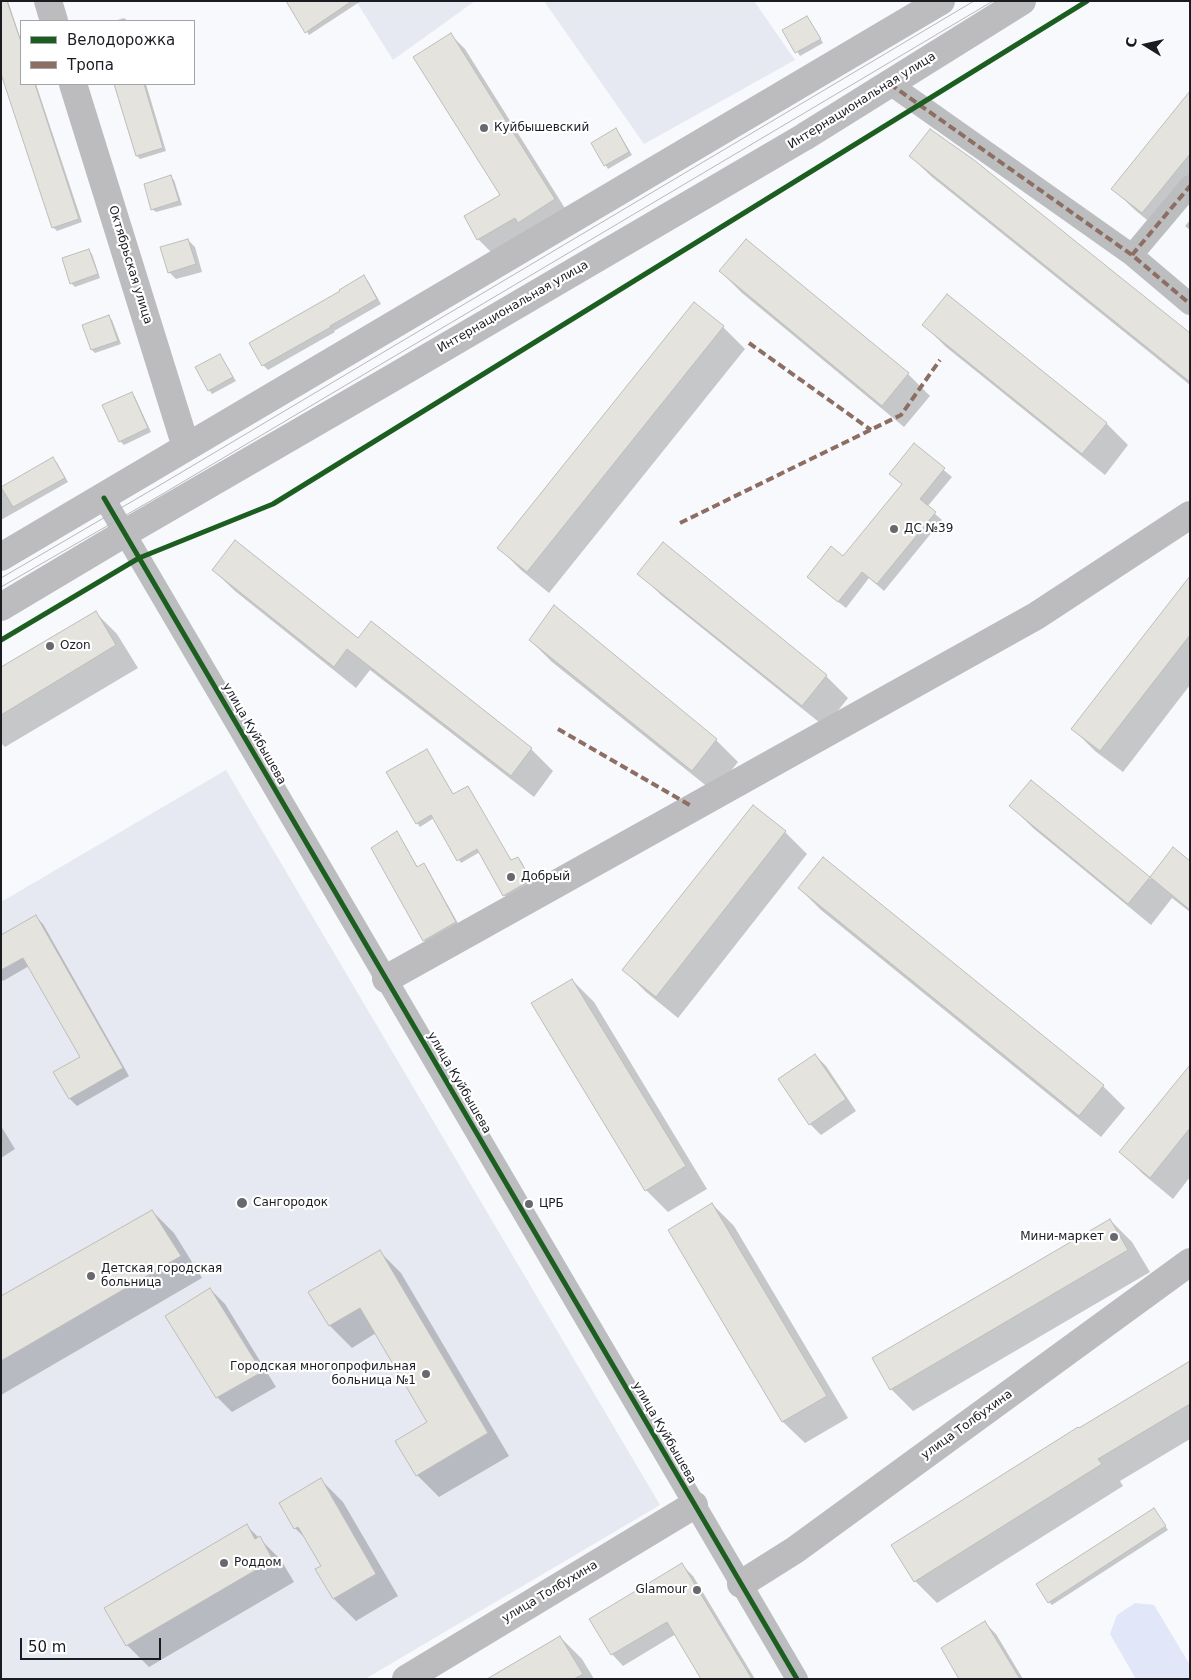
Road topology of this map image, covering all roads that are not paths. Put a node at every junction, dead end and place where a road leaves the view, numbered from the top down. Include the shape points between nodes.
1 (48, 1) edge
2 (941, 1) edge
3 (1022, 1) edge
4 (54, 20) edge
5 (890, 84) junction
6 (73, 85) edge
7 (1190, 186) edge
8 (1132, 255) junction
9 (1190, 304) edge
10 (186, 447) junction
11 (104, 498) junction
12 (1190, 515) edge
13 (125, 533) junction
14 (1, 557) edge
15 (1, 607) edge
16 (386, 979) junction
17 (1190, 1262) edge
18 (694, 1505) junction
19 (741, 1584) junction
20 (406, 1679) edge
21 (797, 1679) edge

1 - 4 main road
2 - 10 main road
3 - 5 main road, Интернациональная улица
5 - 8 street
5 - 13 main road, Интернациональная улица
6 - 10 main road, Октябрьская улица
7 - 8 street
8 - 9 street
10 - 11 main road
11 - 13 street, улица Куйбышева
11 - 14 main road
12 - 16 main road via 1036,616
13 - 15 main road, Интернациональная улица
13 - 16 street, улица Куйбышева
16 - 18 street, улица Куйбышева
17 - 19 main road, улица Толбухина via 795,1550
18 - 19 street, улица Куйбышева
18 - 20 main road, улица Толбухина
19 - 21 street, улица Куйбышева

